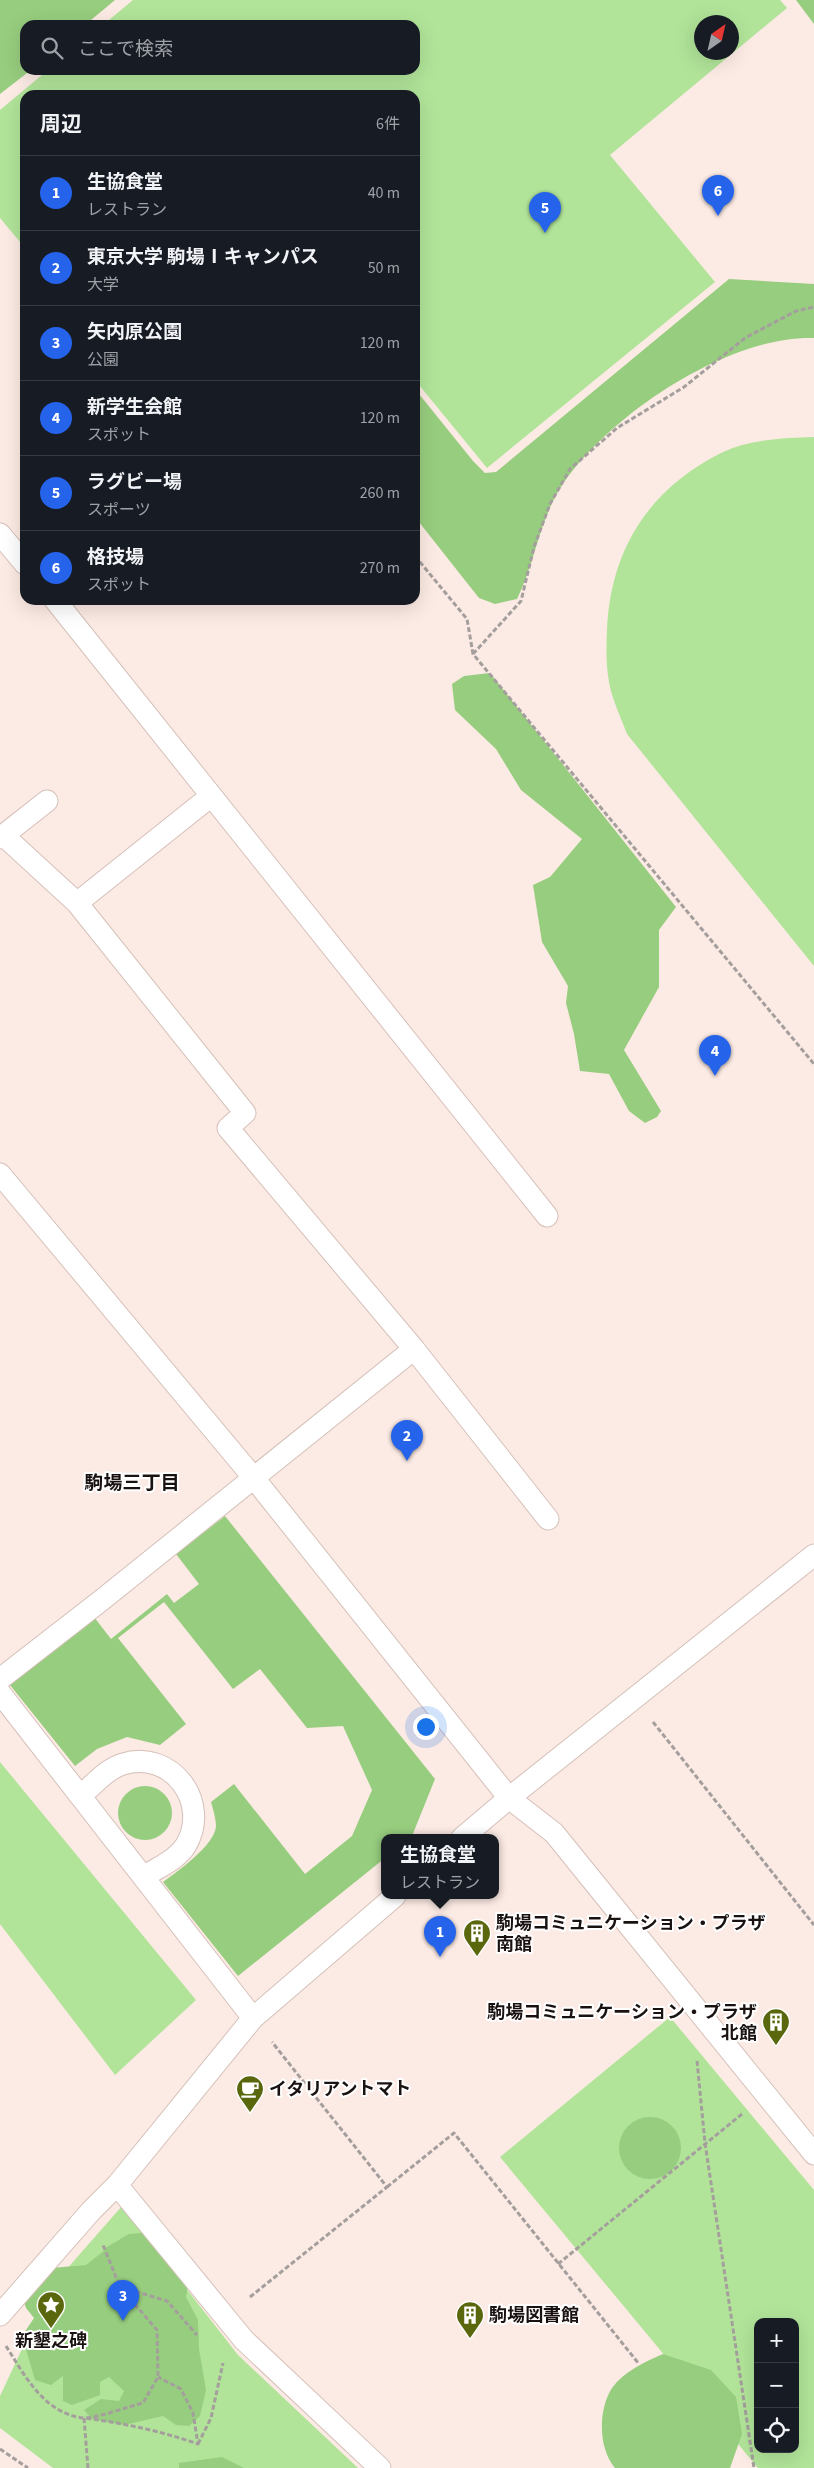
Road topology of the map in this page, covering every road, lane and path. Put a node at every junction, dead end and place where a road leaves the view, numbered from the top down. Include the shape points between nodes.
1 (814, 307) edge
2 (0, 534) edge
3 (20, 558) edge
4 (420, 562) edge
5 (59, 605) edge
6 (473, 654) junction
7 (211, 796) junction
8 (47, 801) dead end
9 (2, 837) edge
10 (76, 903) junction
11 (814, 1064) edge
12 (0, 1174) edge
13 (547, 1216) dead end
14 (414, 1349) junction
15 (253, 1477) junction
16 (548, 1519) dead end
17 (814, 1555) edge
18 (0, 1679) edge
19 (0, 1693) edge
20 (635, 1700) junction
21 (80, 1796) junction
22 (509, 1798) junction
23 (467, 1834) edge
24 (144, 1878) junction
25 (392, 1899) edge
26 (814, 1925) edge
27 (253, 2018) junction
28 (697, 2059) dead end
29 (290, 2064) dead end
30 (766, 2095) junction
31 (705, 2143) junction
32 (814, 2154) edge
33 (117, 2185) junction
34 (387, 2187) junction
35 (91, 2211) junction
36 (558, 2264) junction
37 (120, 2287) junction
38 (248, 2298) dead end
39 (0, 2315) edge
40 (231, 2322) junction
41 (201, 2338) dead end
42 (4, 2342) dead end
43 (639, 2364) dead end
44 (158, 2377) junction
45 (84, 2418) junction
46 (198, 2444) junction
47 (0, 2449) edge
48 (28, 2468) edge
49 (88, 2468) edge
50 (380, 2468) edge
51 (754, 2468) edge

1 - 6 path via 796,312 745,338 684,387 617,428 570,469 550,504 534,547 521,601
2 - 3 lane
4 - 6 path via 467,619
5 - 7 lane
6 - 11 path
7 - 10 lane
7 - 13 lane
8 - 9 lane
9 - 10 lane
10 - 14 lane via 245,1113 228,1128
12 - 15 lane
14 - 15 lane
14 - 16 lane
15 - 18 lane
15 - 22 lane
17 - 20 lane
19 - 21 lane
20 - 22 lane
20 - 26 path
21 - 24 lane
21 - 24 lane via 107,1772 122,1764 138,1761 164,1767 184,1782 192,1798 193,1832 173,1860
22 - 23 lane
22 - 30 lane via 554,1833
24 - 27 lane
25 - 27 lane
27 - 33 lane
28 - 31 path
29 - 34 path
30 - 31 path
30 - 32 lane
31 - 36 path
31 - 51 path
33 - 35 lane
33 - 40 lane
34 - 36 path via 454,2133
34 - 38 path
35 - 37 path
35 - 39 lane
36 - 43 path
37 - 41 path via 167,2301
37 - 44 path via 157,2330
40 - 46 path via 211,2418
40 - 50 lane via 244,2340
42 - 45 path via 28,2380 52,2408
44 - 45 path via 143,2403
44 - 46 path via 181,2390 193,2413
45 - 46 path via 171,2434
45 - 49 path
47 - 48 path

